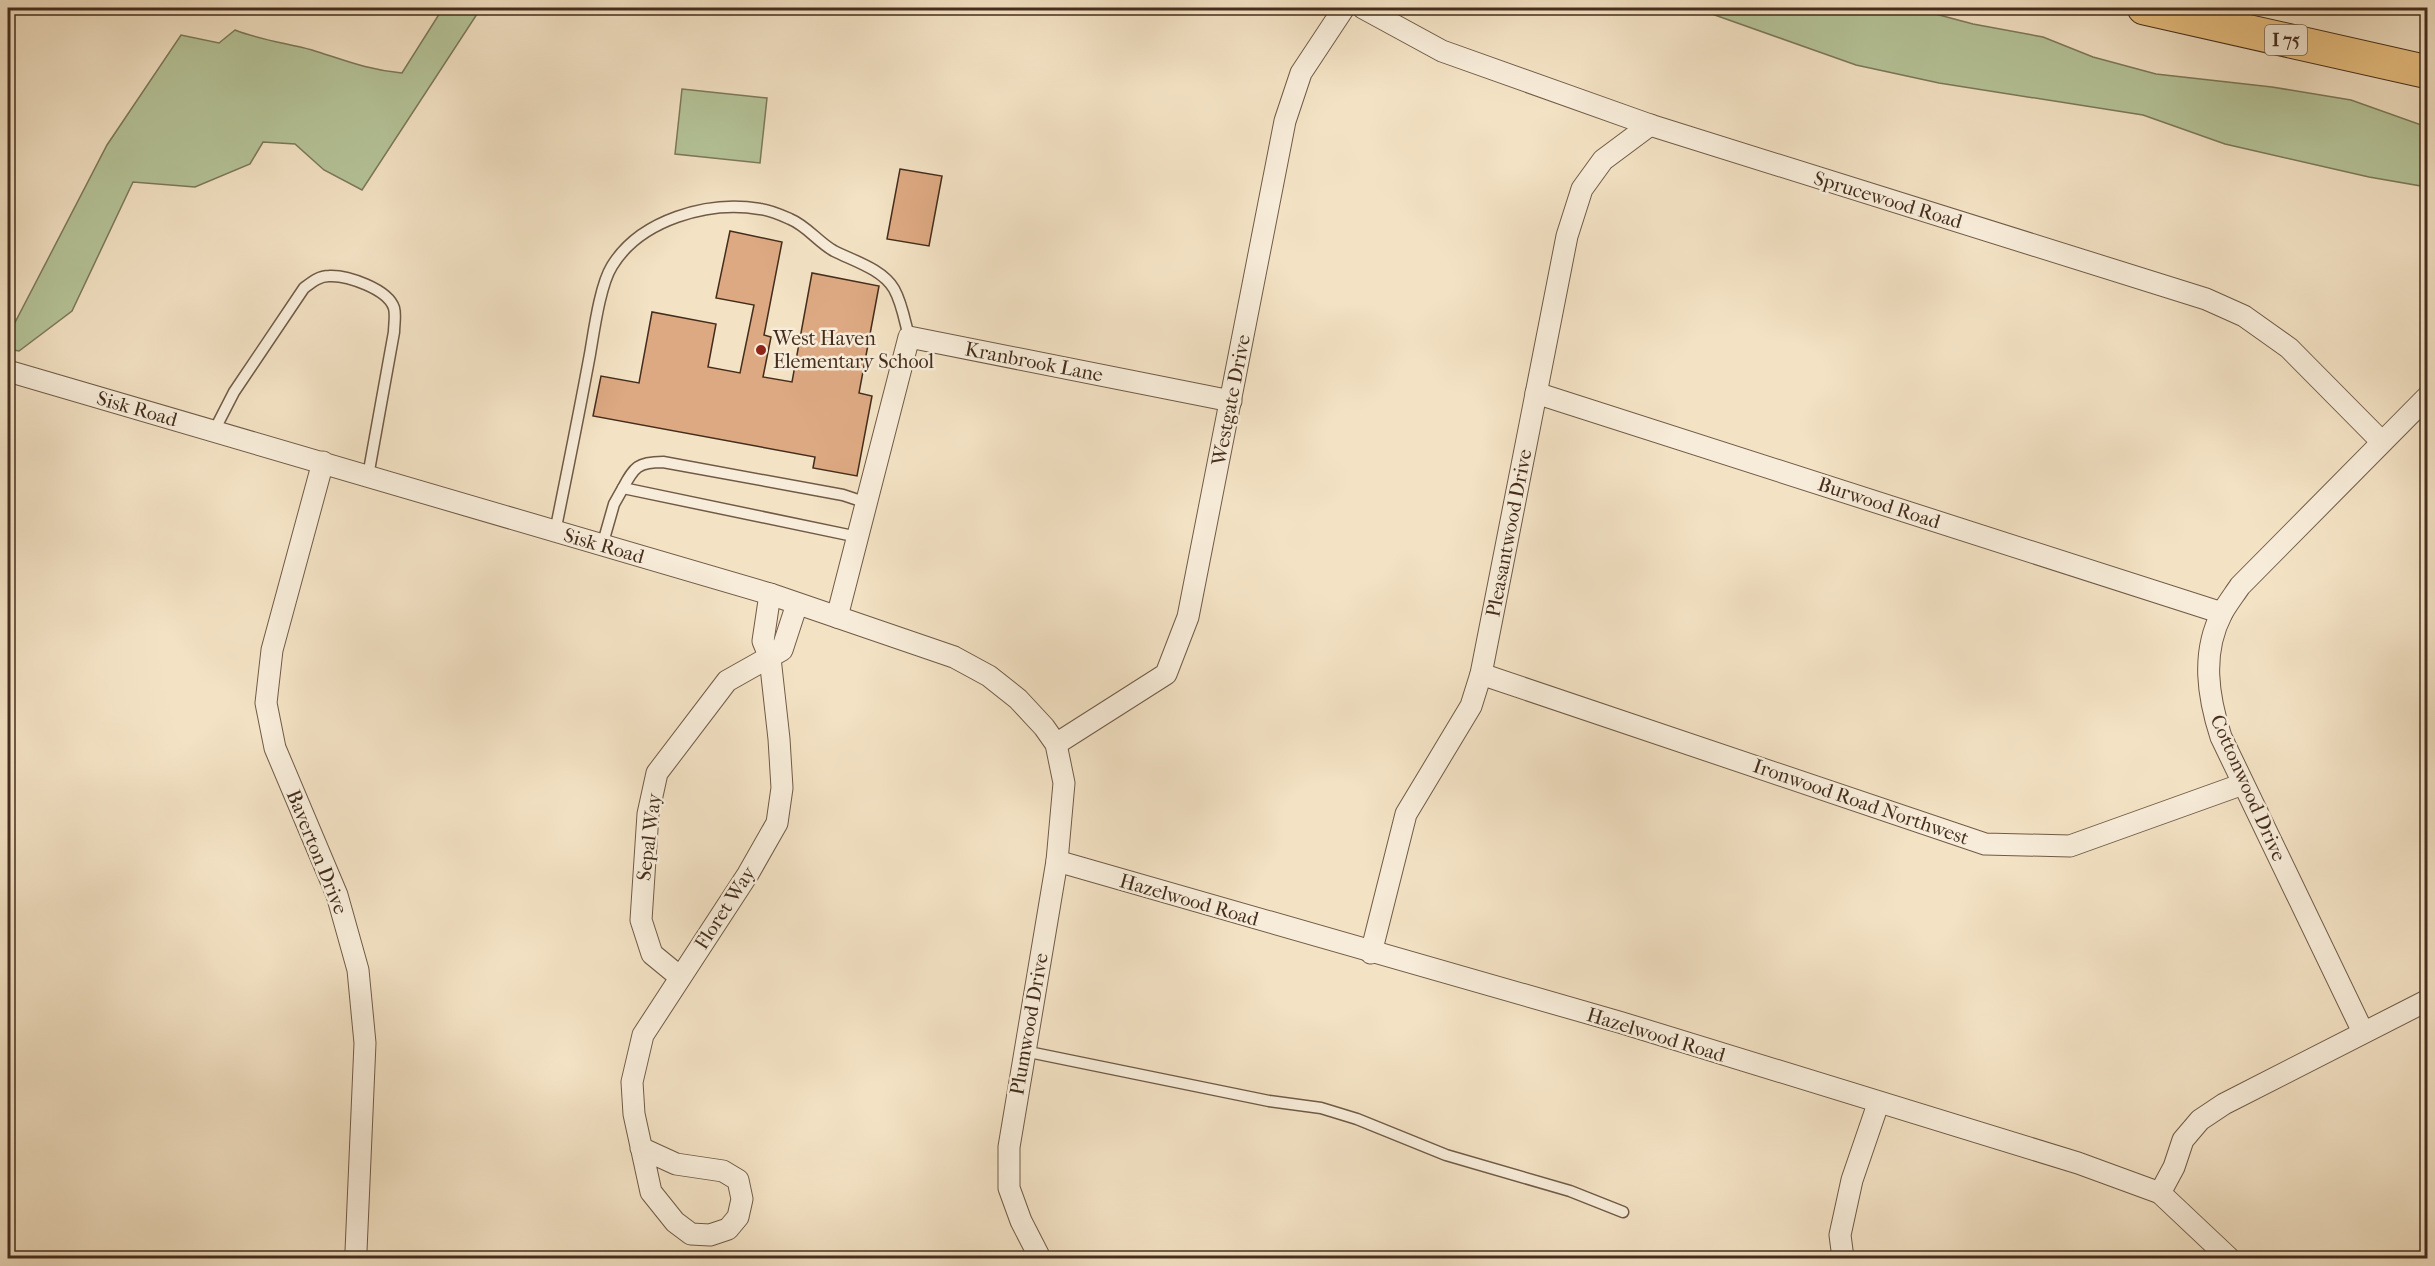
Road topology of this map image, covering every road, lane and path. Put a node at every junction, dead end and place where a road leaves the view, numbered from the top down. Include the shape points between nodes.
1 (1344, 8) edge
2 (1363, 8) edge
3 (2144, 8) edge
4 (2427, 72) edge
5 (1650, 125) junction
6 (909, 337) junction
7 (8, 370) edge
8 (1536, 393) junction
9 (2427, 396) edge
10 (1231, 401) junction
11 (214, 432) junction
12 (2381, 441) junction
13 (323, 462) junction
14 (368, 476) junction
15 (623, 488) junction
16 (867, 503) junction
17 (555, 532) junction
18 (858, 537) junction
19 (602, 546) junction
20 (770, 594) junction
21 (797, 604) junction
22 (2222, 613) junction
23 (837, 617) junction
24 (770, 658) junction
25 (1481, 674) junction
26 (1056, 744) junction
27 (2243, 784) junction
28 (1057, 861) junction
29 (1371, 953) junction
30 (680, 977) junction
31 (2427, 1000) edge
32 (2363, 1032) junction
33 (1024, 1051) junction
34 (1878, 1104) junction
35 (641, 1148) junction
36 (2160, 1193) junction
37 (1623, 1212) dead end
38 (356, 1251) dead end
39 (1040, 1258) edge
40 (1843, 1258) edge
41 (2229, 1258) edge

1 - 10 street, Westgate Drive via 1301,73 1285,121
2 - 5 street, Sprucewood Road via 1442,51
3 - 4 highway, I 75
5 - 8 street, Pleasantwood Drive via 1603,160 1582,189 1566,236
5 - 12 street, Sprucewood Road via 2206,299 2244,316 2289,348
6 - 10 street, Kranbrook Lane
6 - 16 street
6 - 17 lane via 894,290 882,274 831,249 793,220 761,209 733,208 704,210 646,230 611,267 607,278
7 - 11 street, Sisk Road
8 - 22 street, Burwood Road
8 - 25 street, Pleasantwood Drive
9 - 12 street, Cottonwood Drive
10 - 26 street, Westgate Drive via 1188,617 1166,674
11 - 13 street, Sisk Road
11 - 14 lane via 234,392 304,288 317,278 328,276 353,280 377,291 395,309
12 - 22 street, Cottonwood Drive via 2240,586
13 - 14 street, Sisk Road
13 - 38 street, Baverton Drive via 272,650 266,703 275,748 337,895 358,970 366,1044
14 - 17 street, Sisk Road
15 - 16 lane via 633,470 648,462 663,462 843,495
15 - 18 lane
15 - 19 lane via 614,504
16 - 18 street
17 - 19 street, Sisk Road
18 - 23 street
19 - 20 street, Sisk Road
20 - 21 street, Sisk Road
20 - 24 street, Floret Way via 763,641
21 - 23 street, Sisk Road
21 - 24 street via 782,650
22 - 27 street, Cottonwood Drive via 2209,645 2208,681 2212,709
23 - 26 street, Sisk Road via 954,657 989,676 1018,699
24 - 30 street, Floret Way via 782,788 777,823
24 - 30 street, Sepal Way via 727,681 657,773 648,814 640,920 652,954
25 - 27 street, Ironwood Road Northwest via 1985,844 2070,846
25 - 29 street, Pleasantwood Drive via 1472,706 1406,814
26 - 28 street, Sisk Road via 1064,783
27 - 32 street, Cottonwood Drive
28 - 29 street, Hazelwood Road
28 - 33 street, Plumwood Drive
29 - 34 street, Hazelwood Road via 1619,1022
30 - 35 street, Floret Way via 643,1035 632,1083
31 - 32 street
32 - 36 street via 2200,1120 2183,1140
33 - 37 lane via 1321,1108 1446,1155 1570,1191
33 - 39 street, Plumwood Drive via 1009,1147 1009,1188
34 - 36 street, Hazelwood Road via 2078,1163
34 - 40 street via 1852,1180 1840,1234
35 - 35 street, Floret Way via 651,1192 675,1222 692,1234 710,1235 728,1229 738,1217 742,1199 738,1180 723,1171 676,1164
36 - 41 street, Hazelwood Road

